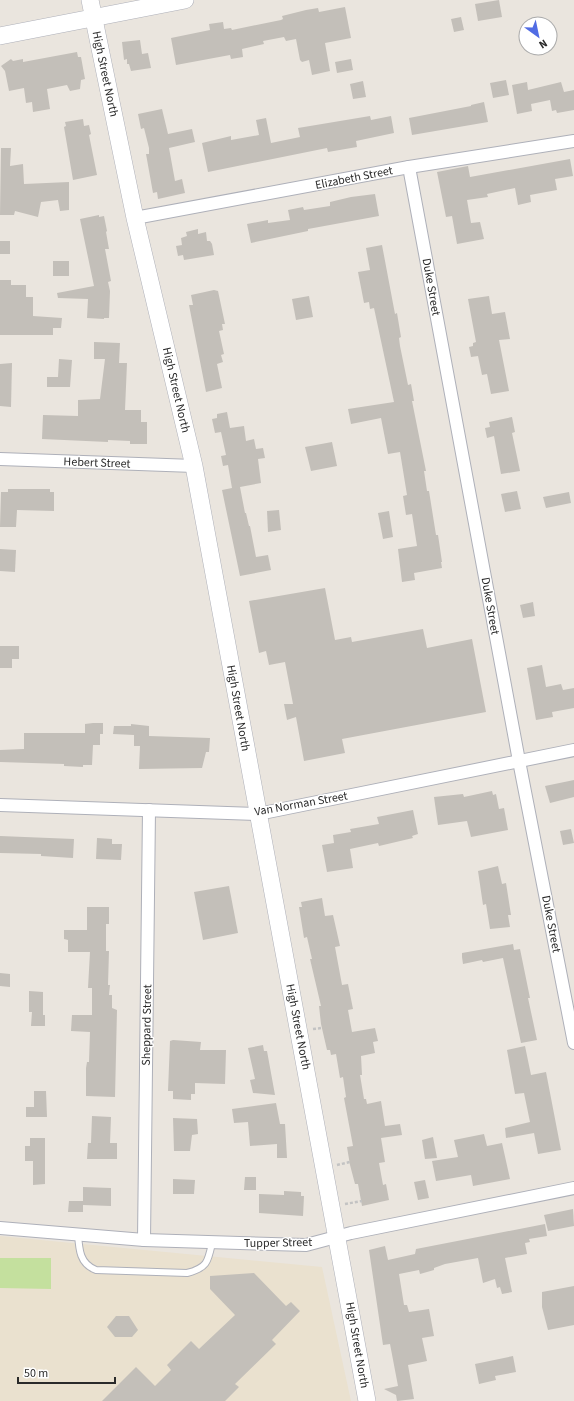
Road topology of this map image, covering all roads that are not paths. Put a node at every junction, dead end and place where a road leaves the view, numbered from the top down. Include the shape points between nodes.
1 (90, 0) edge
2 (185, 0) edge
3 (94, 19) junction
4 (0, 36) edge
5 (574, 141) edge
6 (409, 167) junction
7 (135, 218) junction
8 (0, 459) edge
9 (194, 466) junction
10 (574, 750) edge
11 (519, 761) junction
12 (0, 805) edge
13 (149, 810) junction
14 (258, 814) junction
15 (574, 1043) edge
16 (574, 1188) edge
17 (0, 1228) edge
18 (78, 1234) junction
19 (338, 1237) junction
20 (144, 1240) junction
21 (212, 1243) junction
22 (367, 1401) edge

1 - 3 main road, High Street North
2 - 3 main road
3 - 4 main road
3 - 7 main road, High Street North
5 - 6 street, Elizabeth Street
6 - 7 street, Elizabeth Street
6 - 11 street, Duke Street
7 - 9 main road, High Street North
8 - 9 street, Hebert Street
9 - 14 main road, High Street North
10 - 11 street, Van Norman Street
11 - 14 street, Van Norman Street
11 - 15 street, Duke Street
12 - 13 street, Van Norman Street
13 - 14 street, Van Norman Street
13 - 20 street, Sheppard Street
14 - 19 main road, High Street North
16 - 19 street, Tupper Street
17 - 18 street, Tupper Street
18 - 20 street, Tupper Street
18 - 21 lane via 82,1260 96,1270 193,1272 200,1270 208,1261
19 - 21 street, Tupper Street via 306,1245
19 - 22 main road, High Street North
20 - 21 street, Tupper Street

